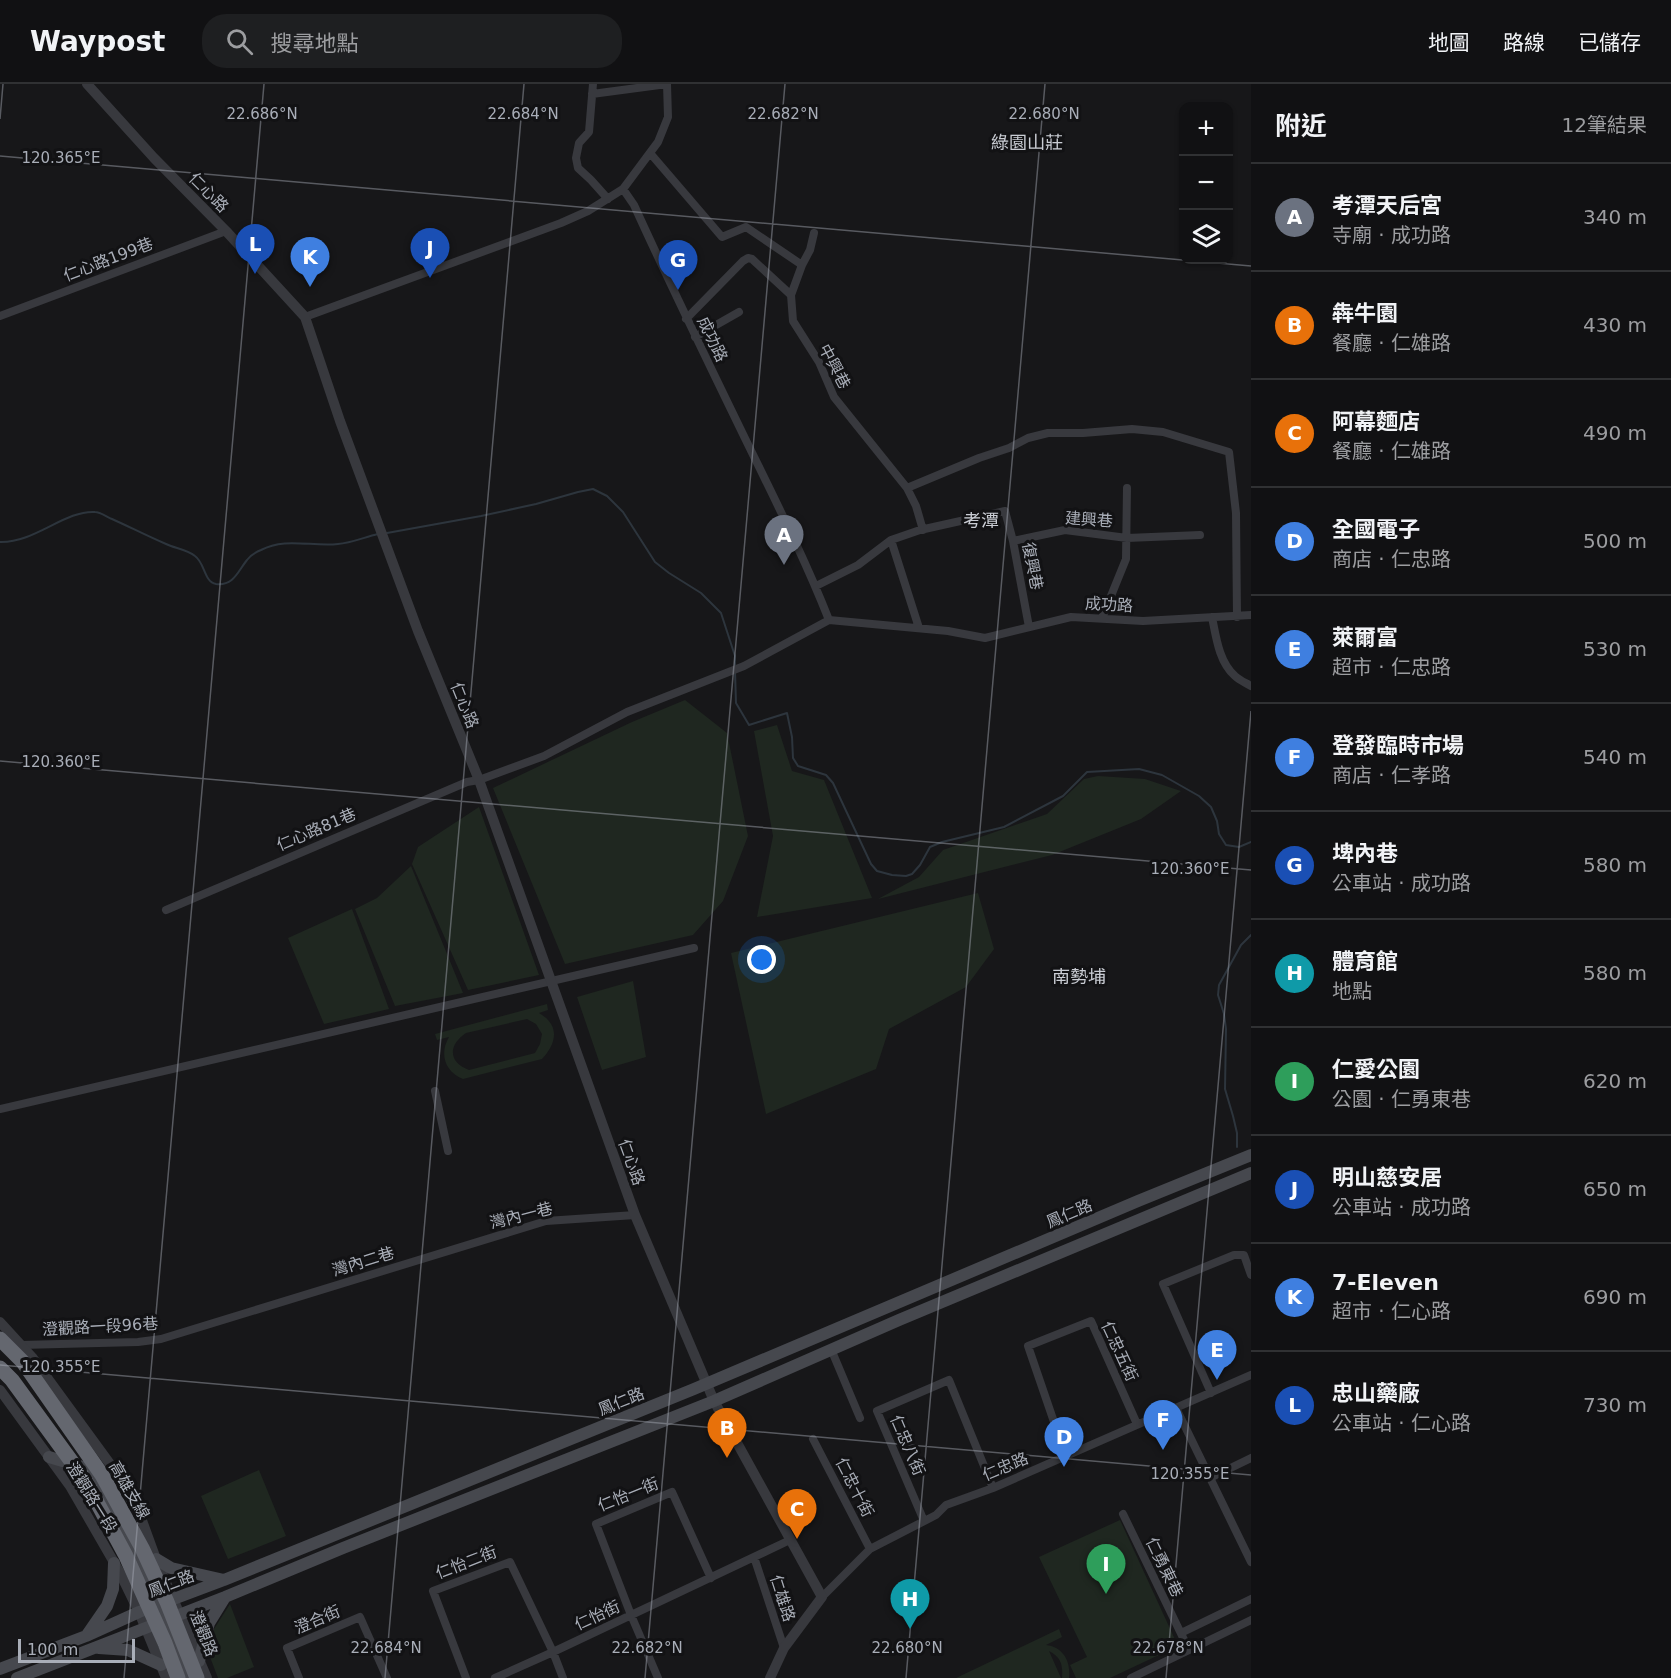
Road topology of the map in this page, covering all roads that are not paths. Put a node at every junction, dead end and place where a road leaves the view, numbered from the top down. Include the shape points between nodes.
1 (87, 84) edge
2 (667, 84) edge
3 (592, 89) edge
4 (650, 153) junction
5 (623, 189) junction
6 (608, 199) junction
7 (226, 231) junction
8 (814, 233) dead end
9 (802, 265) junction
10 (791, 295) junction
11 (739, 312) dead end
12 (0, 316) edge
13 (305, 317) junction
14 (686, 320) junction
15 (695, 337) junction
16 (1126, 488) dead end
17 (907, 489) junction
18 (923, 530) junction
19 (1200, 535) dead end
20 (1127, 538) junction
21 (891, 540) junction
22 (1013, 541) junction
23 (816, 586) junction
24 (1251, 615) edge
25 (1237, 616) junction
26 (1212, 617) junction
27 (1102, 618) junction
28 (829, 620) junction
29 (1029, 627) junction
30 (919, 628) junction
31 (1251, 686) edge
32 (479, 780) junction
33 (166, 910) dead end
34 (694, 948) dead end
35 (551, 980) junction
36 (435, 1091) dead end
37 (0, 1108) edge
38 (448, 1151) dead end
39 (1251, 1155) edge
40 (1251, 1173) edge
41 (635, 1215) junction
42 (418, 1260) joint
43 (1251, 1275) edge
44 (250, 1312) joint
45 (0, 1322) edge
46 (0, 1339) edge
47 (21, 1345) junction
48 (831, 1349) junction
49 (0, 1368) edge
50 (1251, 1375) edge
51 (706, 1384) junction
52 (0, 1390) edge
53 (1211, 1393) junction
54 (714, 1401) junction
55 (1176, 1408) junction
56 (860, 1418) dead end
57 (1137, 1424) junction
58 (813, 1439) dead end
59 (49, 1457) junction
60 (1066, 1457) junction
61 (1251, 1458) edge
62 (1210, 1478) junction
63 (993, 1488) junction
64 (1123, 1514) dead end
65 (924, 1521) junction
66 (790, 1540) junction
67 (870, 1550) junction
68 (754, 1557) junction
69 (156, 1559) junction
70 (1251, 1562) edge
71 (114, 1563) junction
72 (711, 1578) junction
73 (224, 1580) junction
74 (225, 1597) junction
75 (822, 1597) junction
76 (174, 1599) junction
77 (1251, 1599) edge
78 (155, 1606) junction
79 (139, 1612) junction
80 (631, 1615) junction
81 (172, 1617) junction
82 (1251, 1620) edge
83 (145, 1627) junction
84 (1180, 1633) junction
85 (86, 1636) junction
86 (784, 1648) junction
87 (89, 1649) junction
88 (1189, 1650) junction
89 (553, 1652) junction
90 (199, 1661) junction
91 (161, 1665) junction
92 (0, 1669) edge
93 (17, 1678) edge
94 (166, 1678) edge
95 (178, 1678) edge
96 (188, 1678) edge
97 (197, 1678) edge
98 (207, 1678) edge
99 (299, 1678) edge
100 (387, 1678) edge
101 (466, 1678) edge
102 (495, 1678) edge
103 (563, 1678) edge
104 (658, 1678) edge
105 (770, 1678) edge
106 (1131, 1678) edge

1 - 7 street, 仁心路
2 - 3 street
2 - 4 street via 668,117
3 - 6 street via 590,132 579,143 576,158 578,168
4 - 5 street
4 - 9 street via 722,237 746,227
5 - 6 street
5 - 14 street, 成功路
6 - 13 street via 561,223
7 - 12 street, 仁心路199巷
7 - 13 street, 仁心路
8 - 9 street, 中興巷
9 - 10 street, 中興巷
10 - 14 street via 748,258
10 - 17 street, 中興巷 via 793,321 819,362 834,397
11 - 15 street
13 - 32 street, 仁心路 via 418,631
14 - 15 street, 成功路
15 - 23 street, 成功路
16 - 20 street, 建興巷
17 - 18 street, 中興巷
17 - 25 street via 1048,433 1132,429 1163,432 1228,452 1236,513
18 - 21 street
18 - 22 street, 復興巷 via 1005,511
19 - 20 street, 建興巷
20 - 22 street, 建興巷 via 1065,530
20 - 27 street, 建興巷 via 1126,559
21 - 23 street via 858,565
21 - 30 street
22 - 29 street, 復興巷
23 - 28 street, 成功路
24 - 25 street, 成功路
25 - 26 street, 成功路
26 - 27 street, 成功路 via 1143,621
26 - 31 street via 1224,664
27 - 29 street, 成功路 via 1071,618
28 - 30 street, 成功路
28 - 32 street via 744,666 627,712 544,756
29 - 30 street, 成功路 via 985,638
32 - 33 street, 仁心路81巷
32 - 35 street, 仁心路
34 - 35 street
35 - 37 street
35 - 41 street, 仁心路
36 - 38 street
39 - 51 main road, 鳳仁路
40 - 48 main road, 鳳仁路
41 - 42 street, 灣內一巷 via 546,1221
41 - 51 street, 仁心路
42 - 44 street, 灣內二巷
43 - 53 street via 1244,1256 1234,1255 1163,1284
44 - 47 street, 澄觀路一段96巷 via 161,1340
45 - 47 street, 澄觀路一段
46 - 97 highway, 高雄支線, bridge via 23,1362 102,1474 142,1548
47 - 69 street, 澄觀路一段 via 113,1468 140,1515
48 - 54 main road, 鳳仁路
48 - 56 street
49 - 95 highway, 高雄支線, bridge via 85,1480 126,1556
50 - 53 street, 仁忠路
51 - 54 street, 仁心路
51 - 73 main road, 鳳仁路
52 - 59 street, 澄觀路一段
53 - 55 street, 仁忠路
54 - 66 street, 仁雄路
54 - 74 main road, 鳳仁路
55 - 57 street, 仁忠路
55 - 62 street
57 - 60 street, 仁忠路
57 - 60 street, 仁忠五街 via 1091,1321 1028,1346
58 - 67 street, 仁忠十街
59 - 71 street, 澄觀路一段
59 - 78 main road via 86,1468 116,1520
60 - 63 street, 仁忠路
61 - 62 street
62 - 70 street
63 - 65 street, 仁忠路 via 946,1505
63 - 65 street, 仁忠八街 via 949,1380 877,1411
64 - 84 street, 仁勇東巷
65 - 67 street, 仁忠路
66 - 68 street, 仁怡街
66 - 75 street, 仁雄路
67 - 75 street, 仁忠路
68 - 72 street, 仁怡街
68 - 86 street, 仁雄路
69 - 73 main road via 171,1568
69 - 76 street, 澄觀路一段
71 - 79 street, 澄觀路一段
71 - 85 main road via 113,1589 107,1606
72 - 80 street, 仁怡街
72 - 80 street, 仁怡一街 via 672,1492 596,1524
73 - 76 main road, 鳳仁路
74 - 81 main road, 鳳仁路
74 - 90 main road via 209,1623
75 - 86 street, 仁雄路
76 - 78 main road, 鳳仁路
76 - 81 street, 澄觀路
77 - 84 street
78 - 79 main road, 鳳仁路
78 - 81 main road
79 - 83 street, 澄觀路一段
79 - 85 main road, 鳳仁路
80 - 89 street, 仁怡街
80 - 104 street, 仁怡一街
81 - 83 main road, 鳳仁路
81 - 90 street, 澄觀路
81 - 96 main road
82 - 88 street
83 - 87 main road, 鳳仁路
83 - 91 street
84 - 88 street, 仁勇東巷
85 - 92 main road, 鳳仁路
86 - 105 street, 仁雄路
87 - 91 main road via 128,1650
87 - 93 main road, 鳳仁路
88 - 106 street
89 - 101 street, 仁怡二街 via 510,1562 433,1591
89 - 102 street, 仁怡街
89 - 103 street, 仁怡二街
90 - 98 street, 澄觀路
91 - 94 street
99 - 100 street, 澄合街 via 287,1648 360,1617

